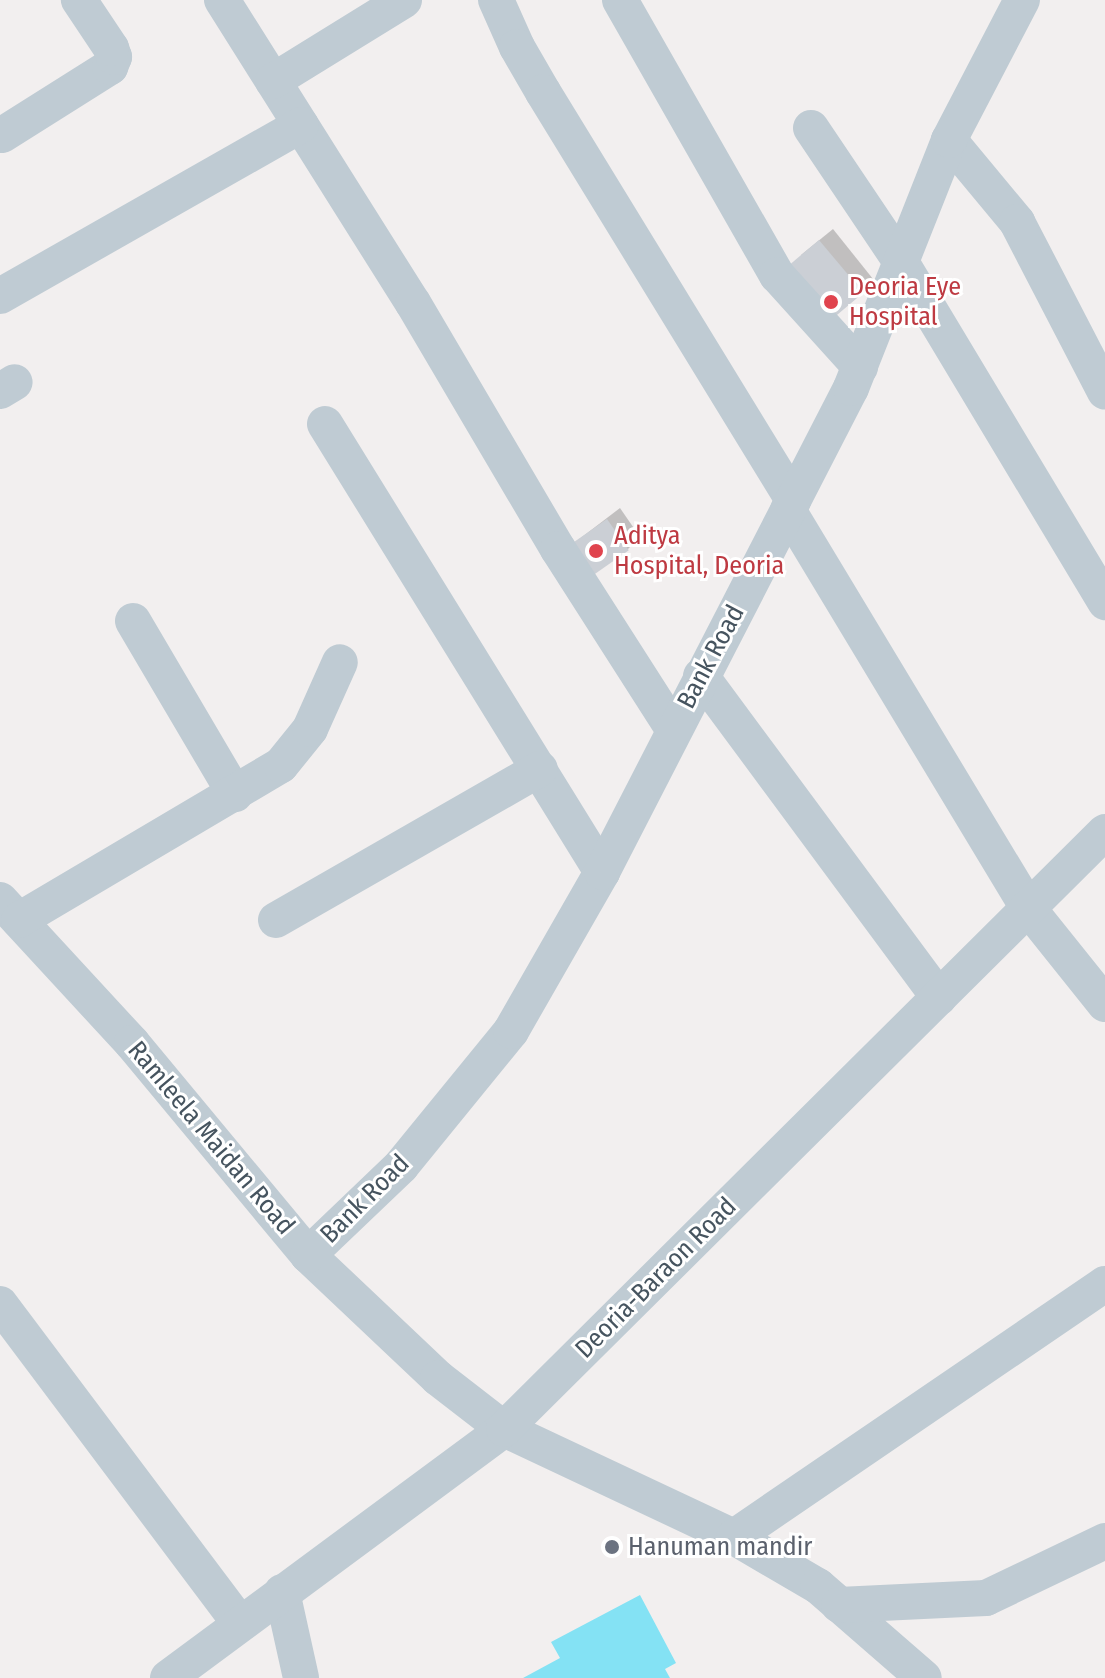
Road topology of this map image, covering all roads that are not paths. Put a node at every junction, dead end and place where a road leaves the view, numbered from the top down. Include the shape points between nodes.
1 (79, 0) edge
2 (222, 0) edge
3 (404, 0) edge
4 (496, 0) edge
5 (620, 0) edge
6 (1022, 0) edge
7 (273, 81) junction
8 (301, 125) junction
9 (811, 128) dead end
10 (2, 135) edge
11 (949, 140) junction
12 (901, 262) junction
13 (0, 296) edge
14 (860, 367) junction
15 (1105, 392) edge
16 (325, 424) dead end
17 (790, 505) junction
18 (1105, 602) edge
19 (133, 621) dead end
20 (340, 662) dead end
21 (701, 676) junction
22 (673, 729) junction
23 (540, 769) junction
24 (235, 794) junction
25 (1105, 832) edge
26 (602, 872) junction
27 (1028, 908) junction
28 (10, 910) edge
29 (276, 920) dead end
30 (939, 998) junction
31 (1105, 1004) edge
32 (308, 1255) junction
33 (1105, 1284) edge
34 (0, 1304) edge
35 (504, 1429) junction
36 (734, 1537) junction
37 (1105, 1541) edge
38 (282, 1592) junction
39 (839, 1605) junction
40 (240, 1624) junction
41 (168, 1678) edge
42 (301, 1678) edge
43 (924, 1678) edge

1 - 10 street via 111,48 110,67
2 - 7 street
3 - 7 street
4 - 17 street via 543,92
5 - 14 street via 777,275
6 - 11 street, Bank Road
7 - 8 street
8 - 13 street
8 - 22 street
9 - 12 street
11 - 12 street, Bank Road
11 - 15 street via 1017,222
12 - 14 street, Bank Road
12 - 18 street
14 - 17 street, Bank Road
16 - 23 street
17 - 21 street, Bank Road
17 - 27 street
19 - 24 street
20 - 24 street via 299,747
21 - 22 street, Bank Road
21 - 30 street
22 - 26 street, Bank Road
23 - 26 street
23 - 29 street
24 - 28 street
25 - 27 street, Deoria-Baraon Road
26 - 32 street, Bank Road via 511,1031 401,1166
27 - 30 street, Deoria-Baraon Road
27 - 31 street
28 - 32 street, Ramleela Maidan Road via 132,1043
30 - 35 street, Deoria-Baraon Road
32 - 35 street, Ramleela Maidan Road via 438,1378
33 - 36 street
34 - 40 street
35 - 36 street, Ramleela Maidan Road
35 - 38 street, Deoria-Baraon Road
36 - 39 street, Ramleela Maidan Road via 818,1586
37 - 39 street via 986,1598
38 - 40 street, Deoria-Baraon Road
38 - 42 street
39 - 43 street, Ramleela Maidan Road
40 - 41 street, Deoria-Baraon Road

